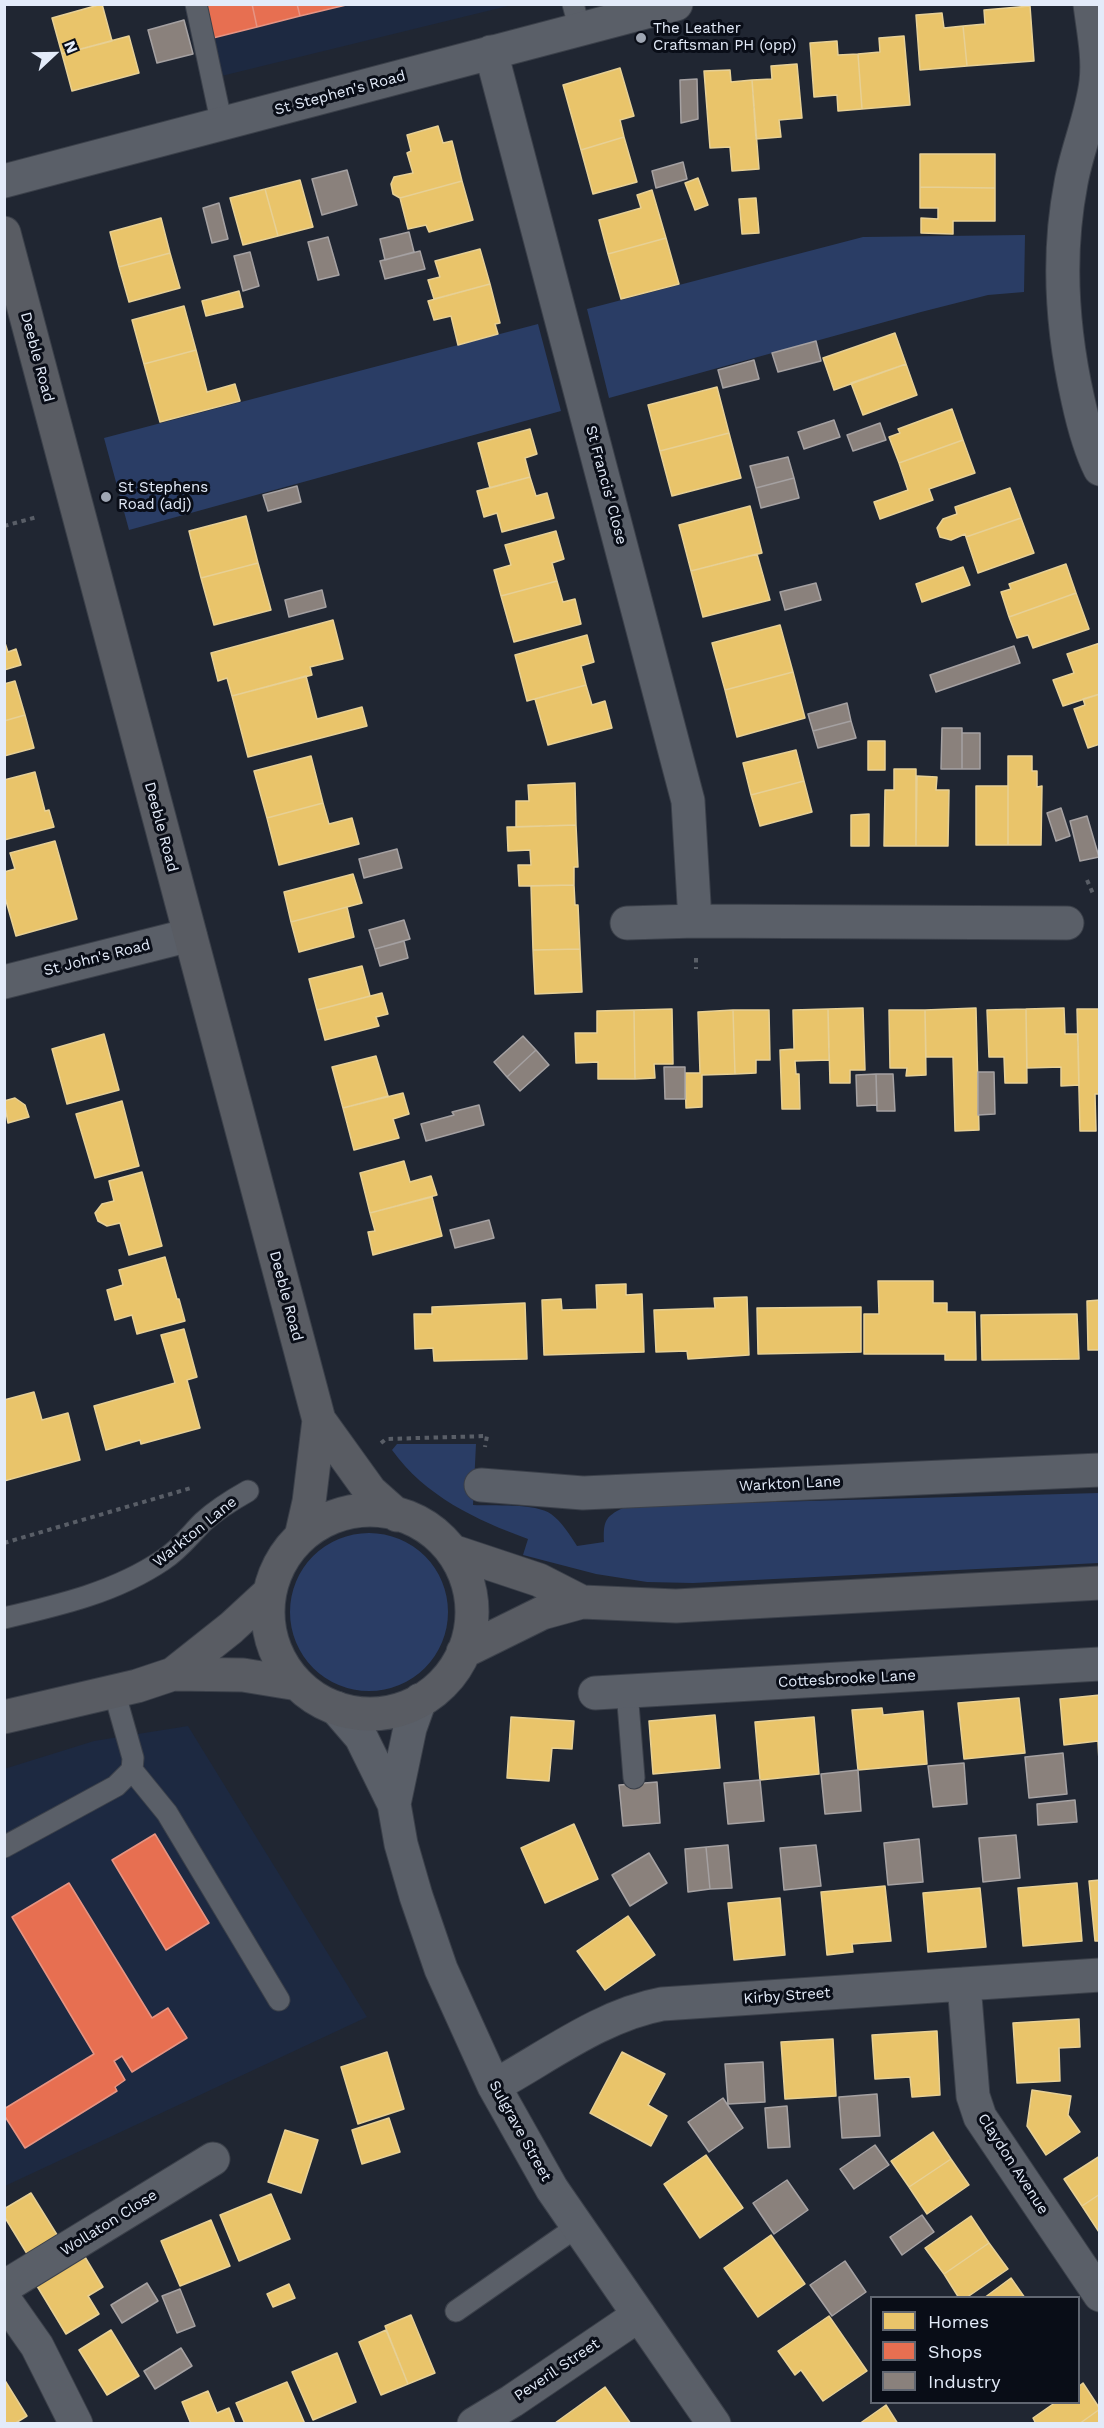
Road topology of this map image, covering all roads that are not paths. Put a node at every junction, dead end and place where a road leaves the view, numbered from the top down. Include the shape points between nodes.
1 (196, 4) edge
2 (676, 4) edge
3 (1090, 4) edge
4 (576, 17) edge
5 (491, 52) junction
6 (222, 124) junction
7 (4, 181) edge
8 (4, 233) edge
9 (1100, 469) edge
10 (695, 921) junction
11 (627, 923) dead end
12 (1067, 923) dead end
13 (190, 935) junction
14 (4, 982) edge
15 (319, 1420) junction
16 (1100, 1470) edge
17 (482, 1485) dead end
18 (248, 1491) dead end
19 (397, 1515) junction
20 (301, 1537) junction
21 (452, 1551) junction
22 (1100, 1583) edge
23 (270, 1592) junction
24 (582, 1602) junction
25 (4, 1618) edge
26 (463, 1652) junction
27 (1100, 1664) edge
28 (173, 1674) junction
29 (298, 1684) junction
30 (114, 1691) junction
31 (611, 1692) joint
32 (420, 1700) junction
33 (336, 1708) junction
34 (4, 1717) edge
35 (132, 1770) junction
36 (634, 1778) dead end
37 (394, 1804) junction
38 (4, 1847) edge
39 (1100, 1975) edge
40 (964, 1984) junction
41 (279, 2001) dead end
42 (494, 2086) junction
43 (213, 2159) dead end
44 (578, 2226) junction
45 (4, 2287) edge
46 (1100, 2295) edge
47 (4, 2299) edge
48 (456, 2312) dead end
49 (639, 2315) junction
50 (76, 2424) edge
51 (474, 2424) edge
52 (714, 2424) edge

1 - 6 lane
2 - 4 street, St Stephen's Road
3 - 9 street via 1096,80 1071,182 1064,229 1063,279 1072,375 1084,427
4 - 5 street, St Stephen's Road
5 - 6 street, St Stephen's Road
5 - 10 street, St Francis' Close via 688,801
6 - 7 street, St Stephen's Road
8 - 13 street, Deeble Road
10 - 11 street
10 - 12 street
13 - 14 street, St John's Road
13 - 15 street, Deeble Road
15 - 19 street, Deeble Road via 370,1491
15 - 20 street, Deeble Road
16 - 17 street, Warkton Lane via 583,1493
18 - 25 lane, Warkton Lane via 224,1505 166,1559 145,1572 69,1603
19 - 20 street via 382,1510 341,1513 318,1523
19 - 21 street via 422,1524
20 - 23 street via 293,1543 274,1575
21 - 24 street via 539,1580
21 - 26 street via 463,1569 471,1601 469,1634
22 - 24 street via 676,1606
23 - 28 street
23 - 29 street via 267,1607 272,1642 285,1670
24 - 26 street via 542,1613
26 - 32 street via 454,1670
27 - 31 street, Cottesbrooke Lane
28 - 29 street via 243,1675
28 - 30 street
29 - 33 street via 308,1694
30 - 34 street
30 - 35 lane via 133,1758
31 - 36 lane
32 - 33 street via 379,1714
32 - 37 street, Sulgrave Street
33 - 37 street, Sulgrave Street via 361,1737
35 - 38 lane via 116,1786
35 - 41 lane via 167,1813
37 - 42 street, Sulgrave Street via 401,1844 430,1938
39 - 40 street, Kirby Street
40 - 42 street, Kirby Street via 662,2004 637,2009 608,2021
40 - 46 street, Claydon Avenue via 973,2096 980,2117
42 - 44 street, Sulgrave Street via 552,2189
43 - 45 street, Wollaton Close
44 - 48 lane
44 - 49 street, Sulgrave Street
47 - 50 street via 37,2346
49 - 51 street, Peveril Street
49 - 52 street, Sulgrave Street

